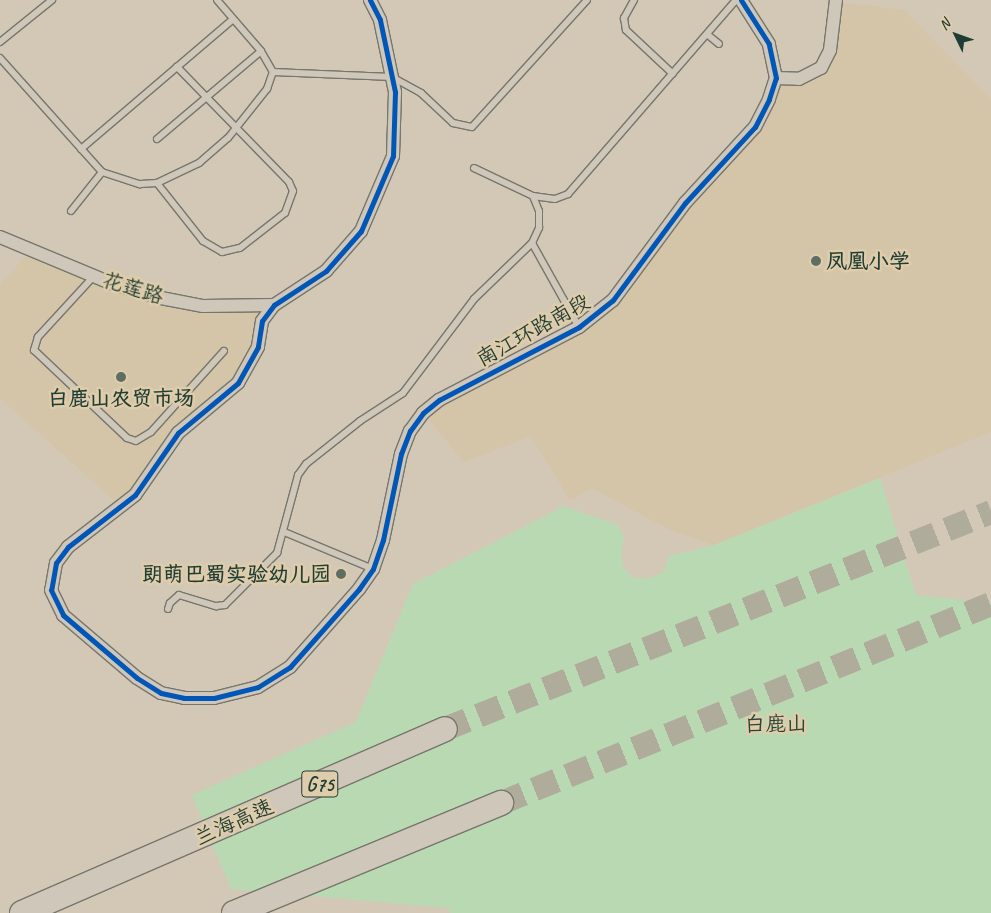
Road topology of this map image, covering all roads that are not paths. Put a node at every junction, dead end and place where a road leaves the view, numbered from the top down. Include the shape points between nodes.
1 (52, 0) edge
2 (217, 0) edge
3 (370, 0) edge
4 (586, 0) edge
5 (634, 0) edge
6 (736, 0) edge
7 (741, 0) edge
8 (836, 0) edge
9 (233, 19) junction
10 (708, 34) junction
11 (0, 42) edge
12 (719, 44) dead end
13 (261, 51) junction
14 (0, 58) edge
15 (177, 67) junction
16 (272, 72) junction
17 (673, 74) junction
18 (392, 77) junction
19 (776, 78) junction
20 (206, 97) junction
21 (236, 128) junction
22 (157, 139) dead end
23 (82, 149) junction
24 (474, 168) dead end
25 (102, 172) junction
26 (157, 183) junction
27 (533, 196) junction
28 (71, 211) dead end
29 (0, 237) edge
30 (532, 243) junction
31 (94, 276) junction
32 (274, 305) junction
33 (579, 327) junction
34 (224, 351) dead end
35 (284, 532) junction
36 (373, 568) junction
37 (168, 609) dead end
38 (444, 729) tunnel mouth
39 (501, 803) tunnel mouth
40 (22, 913) edge
41 (234, 913) edge

1 - 11 lane
2 - 9 lane
3 - 18 street via 380,20
4 - 18 lane via 472,127 453,123 421,93
5 - 17 lane via 624,18 626,30
6 - 10 lane
7 - 19 street via 769,44
8 - 19 street via 830,50 821,68 799,79
9 - 13 lane
9 - 15 lane
10 - 12 lane
10 - 17 lane
13 - 16 lane
13 - 20 lane
14 - 23 lane
15 - 20 lane
15 - 23 lane
16 - 18 lane
16 - 21 lane via 268,89
17 - 27 lane via 568,194 555,199
18 - 32 street via 395,92 393,156 361,231 326,271
19 - 33 street, 南江环路南段 via 755,127 685,203 613,300
20 - 21 lane
20 - 22 lane
21 - 26 lane via 199,163
21 - 26 lane via 289,182 293,191 285,212 240,248 222,252 207,245
23 - 25 lane
24 - 27 lane
25 - 26 lane via 140,184
25 - 28 lane
27 - 30 lane via 539,211 539,228
29 - 31 street, 花莲路
30 - 33 lane
30 - 35 lane via 474,299 403,393 360,421 306,464 294,485
31 - 32 street, 花莲路 via 161,298 203,306
31 - 34 lane via 38,337 34,350 127,438 136,441 151,432
32 - 36 street, 南江环路南段 via 262,321 258,347 238,383 178,433 135,495 68,546 56,563 51,590 63,615 137,678 161,693 184,698 214,698 258,688 290,667 359,589
33 - 36 street, 南江环路南段 via 439,400 423,412 401,454 383,540
35 - 36 lane
35 - 37 lane via 277,553 225,605 216,606 179,595
38 - 40 highway, 兰海高速 / G75
39 - 41 highway

